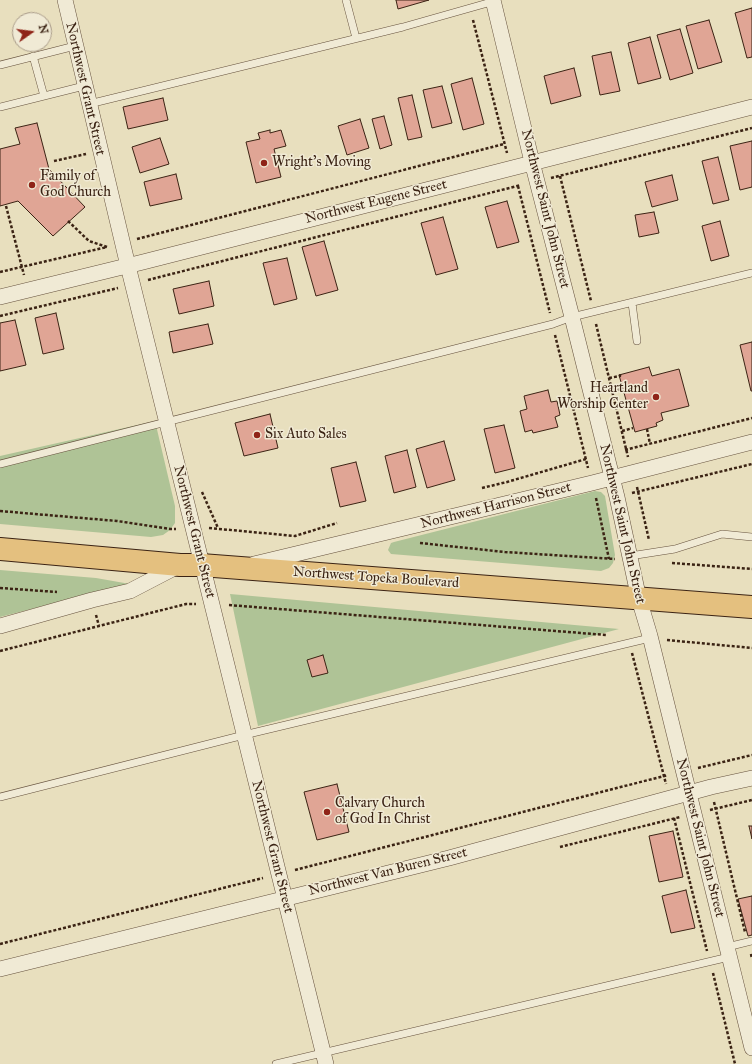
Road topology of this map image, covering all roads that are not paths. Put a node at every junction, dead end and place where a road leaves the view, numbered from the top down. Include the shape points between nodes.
1 (64, 0) edge
2 (346, 0) edge
3 (496, 0) edge
4 (356, 38) junction
5 (75, 46) junction
6 (33, 56) junction
7 (0, 65) edge
8 (84, 86) junction
9 (44, 96) junction
10 (88, 104) junction
11 (0, 107) edge
12 (752, 107) edge
13 (532, 162) junction
14 (128, 266) junction
15 (752, 273) edge
16 (0, 297) edge
17 (632, 303) junction
18 (572, 317) junction
19 (637, 341) dead end
20 (167, 422) junction
21 (752, 442) edge
22 (0, 464) edge
23 (612, 478) junction
24 (752, 537) edge
25 (0, 549) edge
26 (630, 559) junction
27 (191, 564) junction
28 (239, 568) junction
29 (639, 599) junction
30 (752, 607) edge
31 (0, 626) edge
32 (650, 637) junction
33 (244, 735) junction
34 (752, 778) edge
35 (689, 793) junction
36 (0, 797) edge
37 (285, 898) junction
38 (750, 941) edge
39 (728, 952) junction
40 (0, 969) edge
41 (752, 1048) edge
42 (324, 1058) edge
43 (276, 1064) edge

1 - 5 street, Northwest Grant Street
2 - 4 lane
3 - 4 lane
3 - 13 street, Northwest Saint John Street
4 - 10 lane
5 - 6 lane
5 - 8 street, Northwest Grant Street
6 - 7 lane
6 - 9 lane
8 - 9 lane
8 - 10 street, Northwest Grant Street
9 - 11 lane
10 - 14 street, Northwest Grant Street
12 - 13 street, Northwest Eugene Street
13 - 14 street, Northwest Eugene Street
13 - 18 street, Northwest Saint John Street
14 - 16 street, Northwest Eugene Street
14 - 20 street, Northwest Grant Street
15 - 17 lane
17 - 18 lane
17 - 19 lane
18 - 20 lane via 553,324
18 - 23 street, Northwest Saint John Street
20 - 22 lane
20 - 27 street, Northwest Grant Street via 192,528
21 - 23 street, Northwest Harrison Street
23 - 26 street, Northwest Saint John Street
23 - 28 street, Northwest Harrison Street
24 - 26 lane via 722,534 675,549
25 - 27 main road, Northwest Topeka Boulevard
26 - 29 street, Northwest Saint John Street
27 - 28 main road, Northwest Topeka Boulevard
27 - 31 street via 130,591
27 - 33 street, Northwest Grant Street via 211,604
28 - 29 main road, Northwest Topeka Boulevard
29 - 30 main road, Northwest Topeka Boulevard
29 - 32 street, Northwest Saint John Street
32 - 33 lane
32 - 35 street, Northwest Saint John Street
33 - 36 lane
33 - 37 street, Northwest Grant Street
34 - 35 street, Northwest Van Buren Street
35 - 37 street, Northwest Van Buren Street via 449,858
35 - 39 street, Northwest Saint John Street
37 - 40 street, Northwest Van Buren Street
37 - 42 street, Northwest Grant Street
38 - 39 lane
39 - 41 street, Northwest Saint John Street
39 - 42 lane via 710,961
42 - 43 lane

